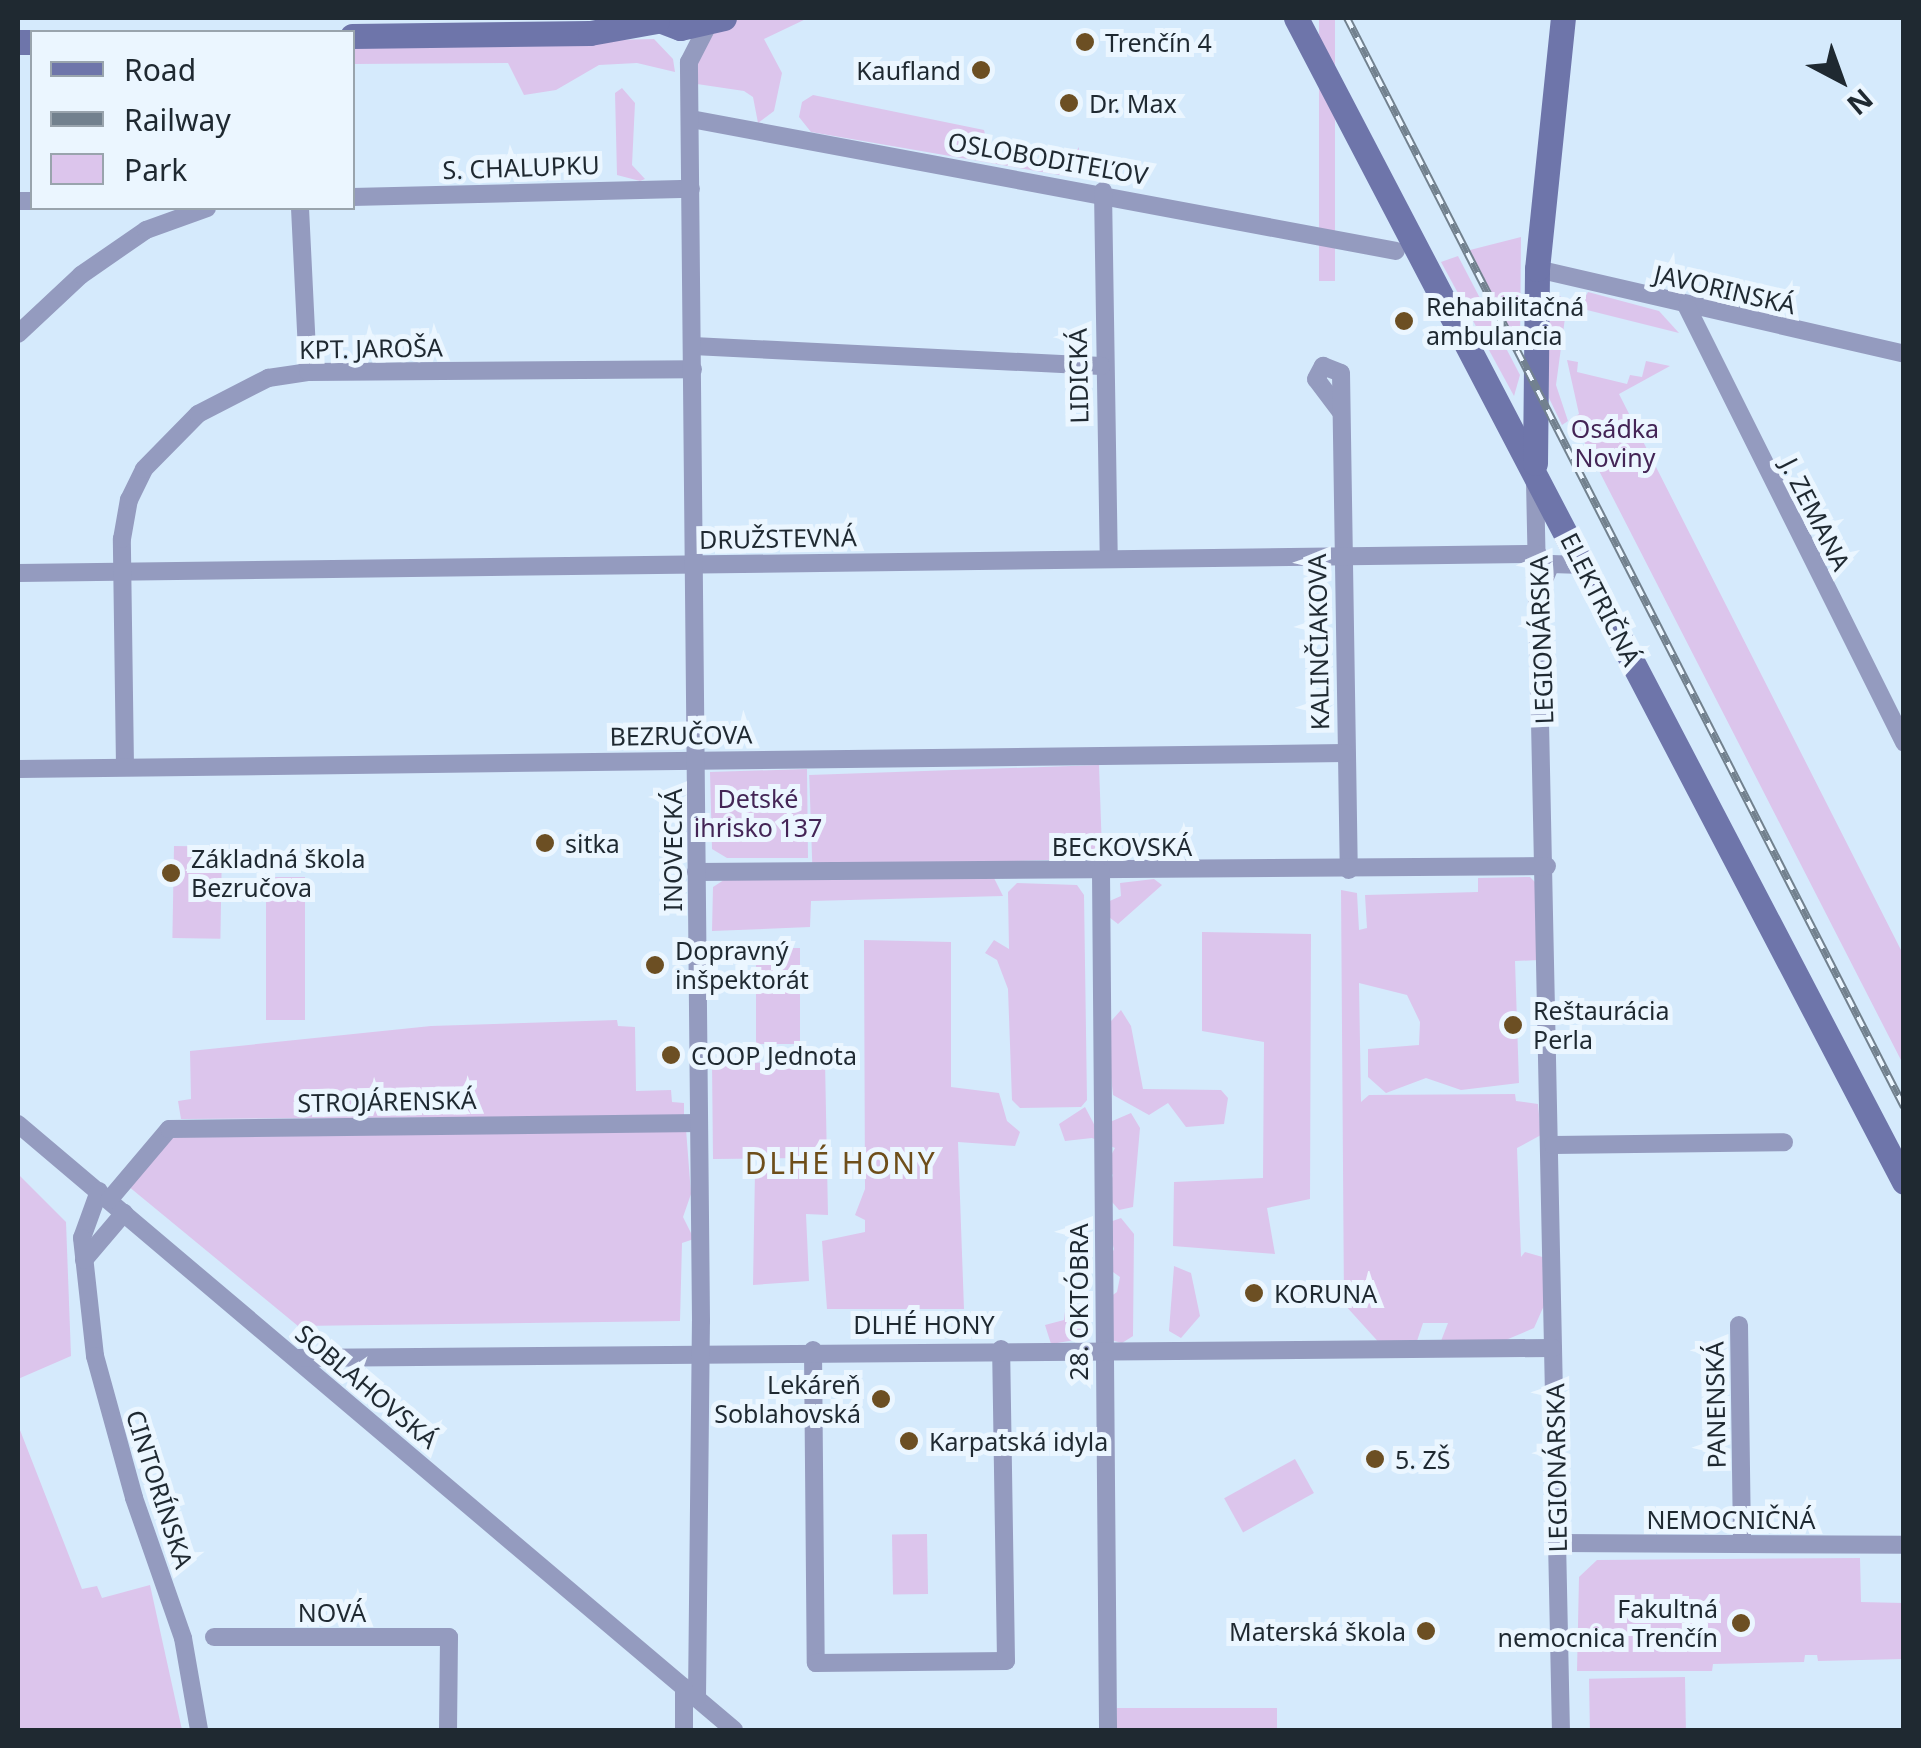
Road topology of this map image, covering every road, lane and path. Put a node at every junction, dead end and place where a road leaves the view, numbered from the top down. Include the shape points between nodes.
1 (593, 18) edge
2 (1296, 18) edge
3 (1563, 18) edge
4 (717, 19) edge
5 (659, 21) edge
6 (554, 32) junction
7 (355, 36) edge
8 (689, 62) junction
9 (691, 119) junction
10 (692, 189) junction
11 (1103, 192) junction
12 (355, 197) edge
13 (201, 210) edge
14 (300, 210) edge
15 (1396, 251) dead end
16 (1537, 269) junction
17 (1687, 307) junction
18 (18, 334) edge
19 (693, 346) junction
20 (1904, 354) edge
21 (1102, 366) junction
22 (693, 369) junction
23 (1534, 371) junction
24 (308, 372) junction
25 (1491, 387) junction
26 (1341, 412) dead end
27 (1535, 468) junction
28 (1538, 554) junction
29 (1341, 555) junction
30 (1109, 560) junction
31 (695, 564) junction
32 (1583, 565) junction
33 (124, 571) junction
34 (18, 573) edge
35 (1539, 592) junction
36 (1901, 732) edge
37 (1345, 754) junction
38 (698, 759) junction
39 (125, 767) junction
40 (18, 769) edge
41 (1547, 866) junction
42 (1349, 870) junction
43 (696, 872) junction
44 (1101, 872) junction
45 (699, 1123) junction
46 (18, 1124) edge
47 (1784, 1142) dead end
48 (1552, 1145) junction
49 (1904, 1182) edge
50 (104, 1196) junction
51 (124, 1214) junction
52 (84, 1260) junction
53 (1739, 1325) dead end
54 (1104, 1348) junction
55 (1553, 1348) junction
56 (1001, 1349) junction
57 (813, 1350) junction
58 (701, 1351) junction
59 (296, 1358) junction
60 (1558, 1543) junction
61 (1742, 1544) junction
62 (1904, 1546) edge
63 (214, 1637) dead end
64 (691, 1692) junction
65 (199, 1730) edge
66 (448, 1730) edge
67 (684, 1730) edge
68 (734, 1730) edge
69 (1108, 1730) edge
70 (1560, 1730) edge

1 - 6 main road
2 - 25 main road, ELEKTRIČNÁ
3 - 16 main road, LEGIONÁRSKA
4 - 5 main road
4 - 8 street, INOVECKÁ
5 - 6 main road
5 - 8 street, INOVECKÁ
6 - 7 main road
8 - 9 street, INOVECKÁ
9 - 10 street, INOVECKÁ
9 - 11 street, OSLOBODITEĽOV
10 - 12 street, S. CHALUPKU
10 - 19 street, INOVECKÁ
11 - 15 street, OSLOBODITEĽOV
11 - 21 street, LIDICKÁ
13 - 18 street via 146,230 81,274
14 - 24 street
16 - 17 street, JAVORINSKÁ
16 - 23 main road, LEGIONÁRSKA
17 - 20 street, JAVORINSKÁ
17 - 36 street, J. ZEMANA
19 - 21 street
19 - 22 street, INOVECKÁ
21 - 30 street, LIDICKÁ
22 - 24 street, KPT. JAROŠA
22 - 31 street, INOVECKÁ
23 - 25 main road via 1524,403
23 - 27 main road, LEGIONÁRSKA
24 - 33 street, KPT. JAROŠA via 231,393 170,438 128,500
25 - 27 main road, ELEKTRIČNÁ
26 - 29 street, KALINČIAKOVA
27 - 28 street, LEGIONÁRSKA
27 - 32 main road, ELEKTRIČNÁ
28 - 29 street, DRUŽSTEVNÁ
28 - 35 street, LEGIONÁRSKA
29 - 30 street, DRUŽSTEVNÁ
29 - 37 street, KALINČIAKOVA
30 - 31 street, DRUŽSTEVNÁ
31 - 33 street, DRUŽSTEVNÁ
31 - 38 street, INOVECKÁ
32 - 35 street via 1551,564
32 - 49 main road, ELEKTRIČNÁ
33 - 34 street, DRUŽSTEVNÁ
33 - 39 street, KPT. JAROŠA
35 - 41 street, LEGIONÁRSKA
37 - 38 street, BEZRUČOVA
37 - 42 street, KALINČIAKOVA
38 - 39 street, BEZRUČOVA
38 - 43 street, INOVECKÁ
39 - 40 street, BEZRUČOVA
41 - 42 street, BECKOVSKÁ
41 - 48 street, LEGIONÁRSKA
42 - 44 street, BECKOVSKÁ
43 - 44 street, BECKOVSKÁ
43 - 45 street, INOVECKÁ
44 - 54 street, 28. OKTÓBRA
45 - 50 street, STROJÁRENSKÁ via 169,1129
45 - 58 street, INOVECKÁ
46 - 50 street, SOBLAHOVSKÁ
47 - 48 street
48 - 55 street, LEGIONÁRSKA
50 - 51 street, SOBLAHOVSKÁ
50 - 52 street, CINTORÍNSKA via 82,1238
51 - 52 street
51 - 59 street, SOBLAHOVSKÁ
52 - 65 street, CINTORÍNSKA via 112,1424 183,1638
53 - 61 street, PANENSKÁ
54 - 55 street, DLHÉ HONY
54 - 56 street, DLHÉ HONY
54 - 69 street, 28. OKTÓBRA
55 - 60 street, LEGIONÁRSKA
56 - 57 street, DLHÉ HONY
56 - 57 street via 1006,1661 836,1663 816,1663
57 - 58 street, DLHÉ HONY
58 - 59 street, DLHÉ HONY
58 - 64 street, INOVECKÁ
59 - 64 street, SOBLAHOVSKÁ
60 - 61 street, NEMOCNIČNÁ
60 - 70 street, LEGIONÁRSKA
61 - 62 street, NEMOCNIČNÁ
63 - 66 street, NOVÁ via 450,1636
64 - 67 street
64 - 68 street, SOBLAHOVSKÁ

